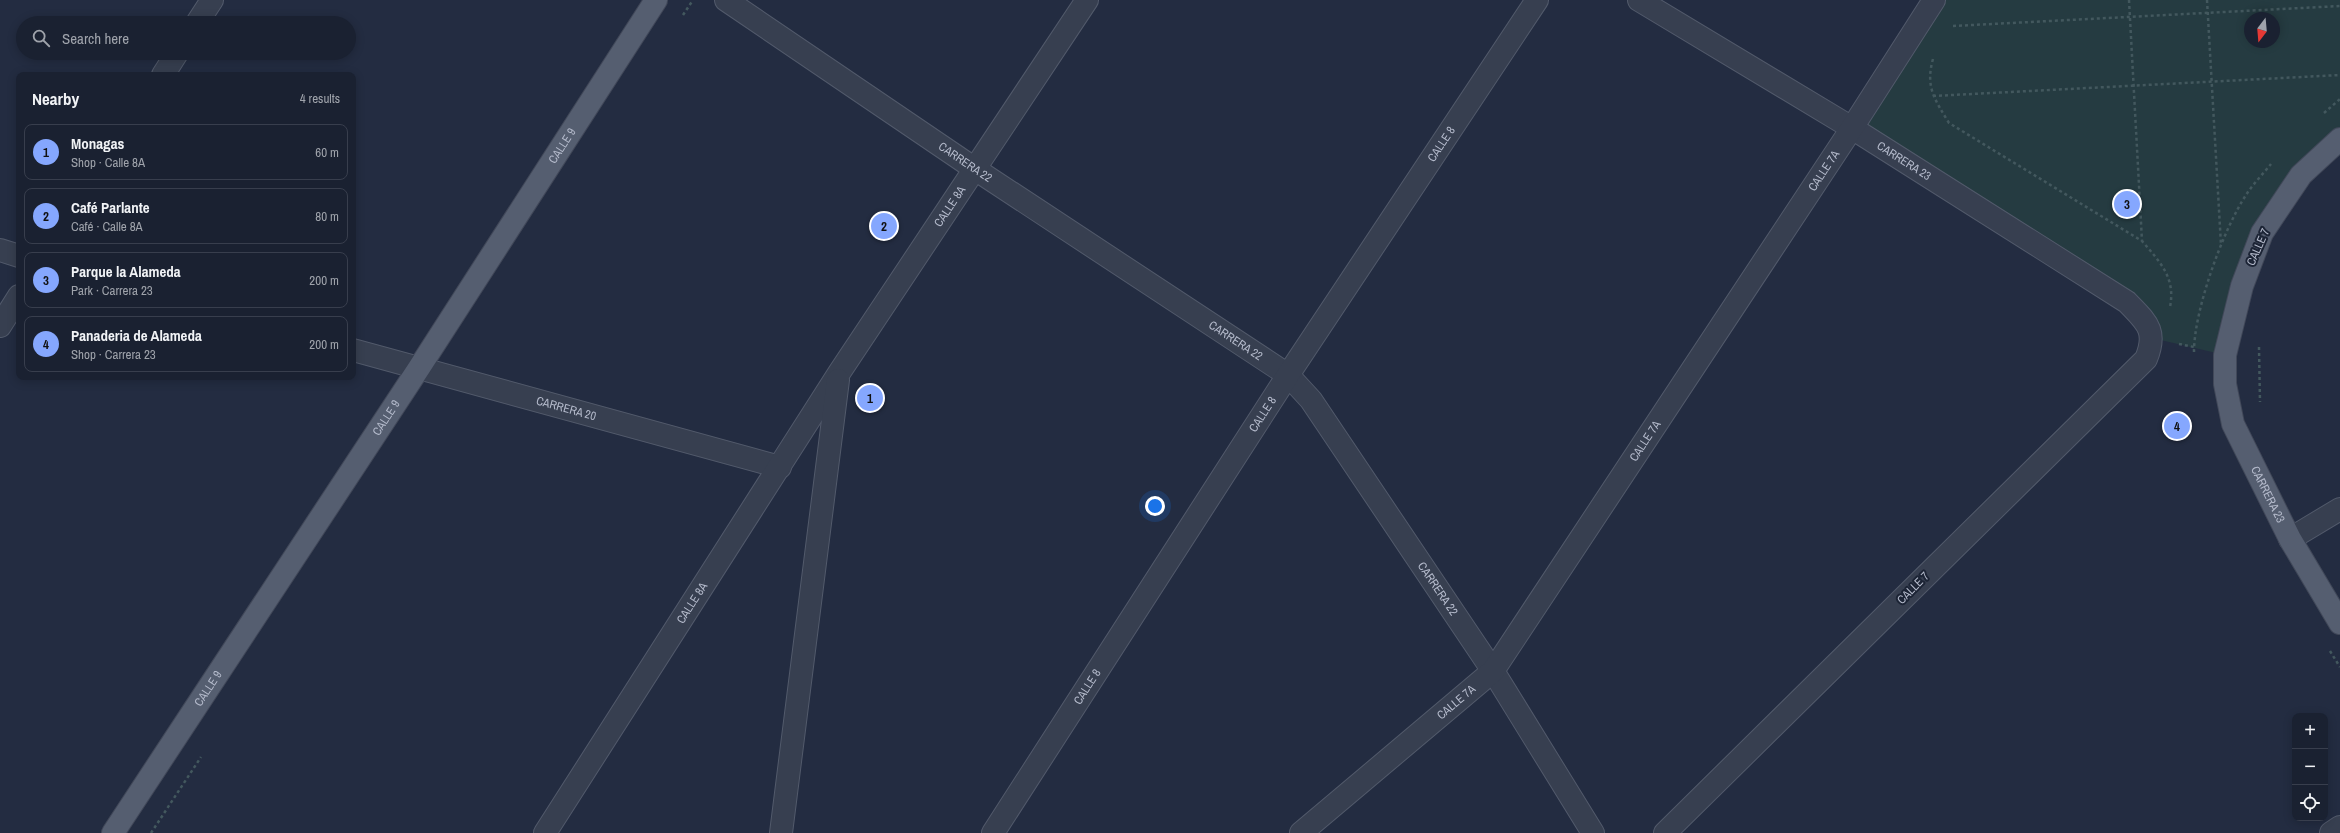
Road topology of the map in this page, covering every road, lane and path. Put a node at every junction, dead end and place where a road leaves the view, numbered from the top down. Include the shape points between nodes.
1 (212, 0) edge
2 (656, 0) edge
3 (726, 0) edge
4 (1087, 0) edge
5 (1537, 0) edge
6 (1639, 0) edge
7 (1934, 0) edge
8 (2129, 0) edge
9 (2207, 0) edge
10 (2340, 6) edge
11 (2208, 12) junction
12 (202, 16) edge
13 (2130, 16) junction
14 (1954, 19) dead end
15 (1934, 53) dead end
16 (173, 60) edge
17 (165, 72) edge
18 (2340, 75) edge
19 (2212, 82) junction
20 (2133, 86) junction
21 (1932, 96) junction
22 (1852, 128) junction
23 (2340, 139) edge
24 (975, 169) junction
25 (2142, 241) junction
26 (2221, 246) dead end
27 (0, 250) edge
28 (16, 255) edge
29 (16, 301) edge
30 (2169, 312) dead end
31 (0, 326) edge
32 (2152, 338) joint
33 (2260, 340) dead end
34 (356, 351) edge
35 (2225, 355) joint
36 (419, 368) junction
37 (839, 373) junction
38 (1288, 375) junction
39 (2260, 403) dead end
40 (780, 467) junction
41 (2340, 509) edge
42 (2290, 538) junction
43 (2340, 623) edge
44 (1493, 671) junction
45 (2340, 827) edge
46 (113, 833) edge
47 (545, 833) edge
48 (781, 833) edge
49 (994, 833) edge
50 (1301, 833) edge
51 (1593, 833) edge
52 (1665, 833) edge
53 (2331, 833) edge

1 - 12 street
2 - 36 main road, CALLE 9
3 - 24 street, CARRERA 22
4 - 24 street, CALLE 8A
5 - 38 street, CALLE 8
6 - 22 street, CARRERA 23
7 - 22 street, CALLE 7A
8 - 13 path
9 - 11 path
10 - 11 path
11 - 13 path
11 - 19 path
13 - 14 path via 1950,26
13 - 20 path
15 - 21 path via 1929,70
16 - 17 street
18 - 19 path
19 - 20 path
19 - 26 path
20 - 21 path
20 - 25 path
21 - 25 path via 1949,123
22 - 32 street, CARRERA 23 via 2127,302 2147,323
22 - 44 street, CALLE 7A
23 - 35 main road, CALLE 7 via 2301,175 2262,233 2242,286
24 - 37 street, CALLE 8A
24 - 38 street, CARRERA 22
25 - 30 path via 2166,269 2172,298
27 - 28 street
29 - 31 street
32 - 52 street, CALLE 7 via 2146,359
33 - 39 path
34 - 36 street, CARRERA 20
35 - 42 main road, CARRERA 23 via 2225,384 2233,424
36 - 40 street, CARRERA 20
36 - 46 main road, CALLE 9
37 - 40 street, CALLE 8A
37 - 48 street, CALLE 8A
38 - 44 street, CARRERA 22 via 1311,400
38 - 49 street, CALLE 8
40 - 47 street, CALLE 8A
41 - 42 street
42 - 43 main road, CARRERA 23
44 - 50 street, CALLE 7A
44 - 51 street, CARRERA 22
45 - 53 street

